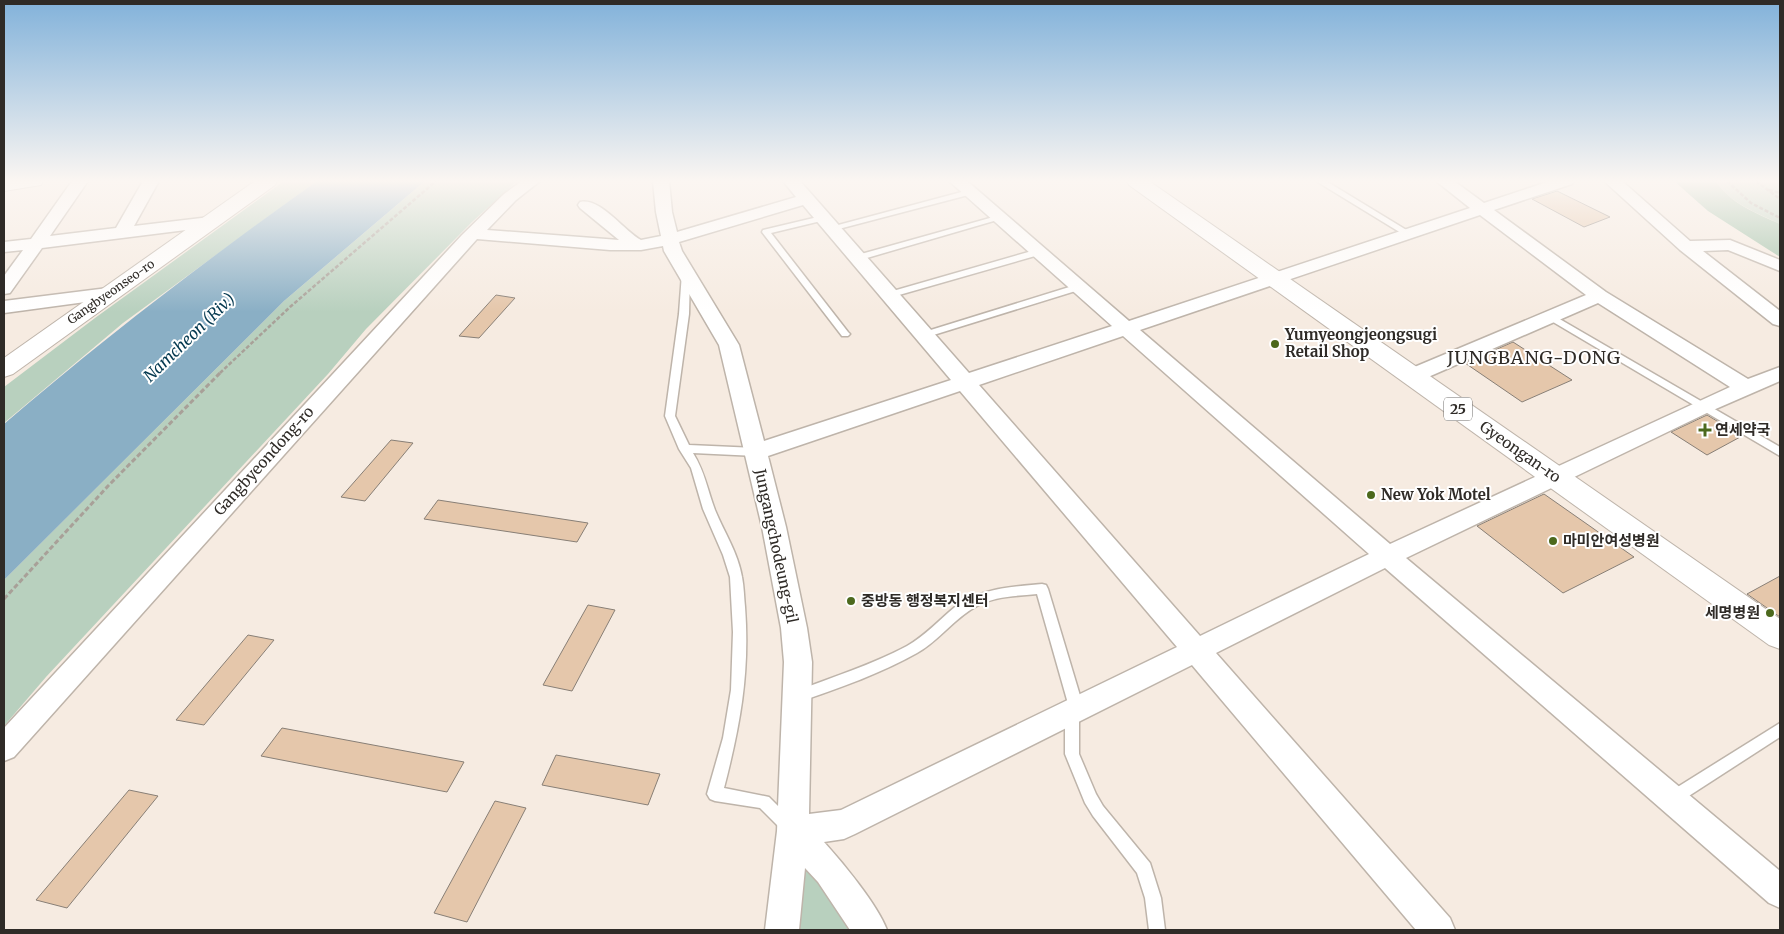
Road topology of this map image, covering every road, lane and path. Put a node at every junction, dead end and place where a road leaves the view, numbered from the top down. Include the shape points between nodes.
1 (49, 225) edge
2 (127, 225) edge
3 (189, 225) edge
4 (206, 225) edge
5 (385, 225) edge
6 (482, 225) edge
7 (611, 225) edge
8 (667, 225) edge
9 (708, 225) edge
10 (816, 225) edge
11 (828, 225) edge
12 (976, 225) edge
13 (1008, 225) edge
14 (1198, 225) edge
15 (1394, 225) edge
16 (1436, 225) edge
17 (1505, 225) edge
18 (1662, 225) edge
19 (122, 233) junction
20 (473, 234) junction
21 (1410, 234) junction
22 (670, 239) junction
23 (36, 243) junction
24 (637, 245) junction
25 (1686, 246) junction
26 (4, 247) edge
27 (1039, 252) junction
28 (857, 258) junction
29 (1780, 266) edge
30 (686, 273) junction
31 (1275, 279) junction
32 (1079, 287) junction
33 (4, 289) edge
34 (108, 294) junction
35 (889, 295) junction
36 (1599, 296) junction
37 (4, 307) edge
38 (1552, 317) junction
39 (1780, 320) edge
40 (1127, 328) junction
41 (845, 334) dead end
42 (924, 335) junction
43 (4, 368) edge
44 (1780, 373) edge
45 (1412, 376) junction
46 (964, 383) junction
47 (1747, 388) junction
48 (1704, 406) junction
49 (685, 449) junction
50 (756, 452) junction
51 (1780, 452) edge
52 (1556, 478) junction
53 (1387, 556) junction
54 (4, 599) edge
55 (1780, 636) edge
56 (1196, 650) junction
57 (797, 696) junction
58 (1075, 710) junction
59 (1780, 729) edge
60 (4, 748) edge
61 (1672, 799) junction
62 (793, 831) junction
63 (1780, 892) edge
64 (782, 930) edge
65 (870, 930) edge
66 (1157, 930) edge
67 (1438, 930) edge

1 - 23 street
2 - 19 street
3 - 19 street
4 - 34 main road, Gangbyeonseo-ro
5 - 54 path via 290,307 192,401
6 - 20 street, Gangbyeondong-ro
7 - 24 street
8 - 22 street, Jungangchodeung-gil
9 - 22 street
10 - 41 lane via 766,232
11 - 28 street
12 - 28 lane
13 - 27 street
14 - 31 main road, Gyeongan-ro / 25
15 - 21 lane
16 - 21 street
17 - 36 street
18 - 25 street
19 - 23 street
20 - 24 street
20 - 60 street, Gangbyeondong-ro
21 - 31 street
22 - 24 street
22 - 30 street, Jungangchodeung-gil
23 - 26 street
23 - 33 street
25 - 29 street via 1730,245
25 - 39 street
27 - 32 street
27 - 35 lane
28 - 35 street
30 - 49 lane via 684,314 670,416
30 - 50 street, Jungangchodeung-gil via 730,345
31 - 40 street
31 - 45 main road, Gyeongan-ro / 25
32 - 40 street
32 - 42 lane
34 - 37 street
34 - 43 main road, Gangbyeonseo-ro
35 - 42 street
36 - 38 street
36 - 47 street
38 - 45 street
38 - 48 lane
40 - 46 street
40 - 53 street
42 - 46 street
44 - 47 street
45 - 52 main road, Gyeongan-ro / 25
46 - 50 street
46 - 56 street
47 - 48 street
48 - 51 lane
48 - 52 street
49 - 50 lane
49 - 62 lane via 697,468 736,578 740,632 738,690 730,738 715,794 764,802
50 - 57 street, Jungangchodeung-gil via 794,628
52 - 53 street
52 - 55 main road, Gyeongan-ro / 25
53 - 56 street
53 - 61 street
56 - 58 street
56 - 67 street
57 - 58 lane via 882,665 913,648 965,606 978,600 1042,589
57 - 62 street, Jungangchodeung-gil
58 - 62 street via 844,824
58 - 66 lane via 1072,754 1098,812 1144,870 1153,898
59 - 61 lane
61 - 63 street
62 - 64 street, Jungangchodeung-gil
62 - 65 street via 829,871

